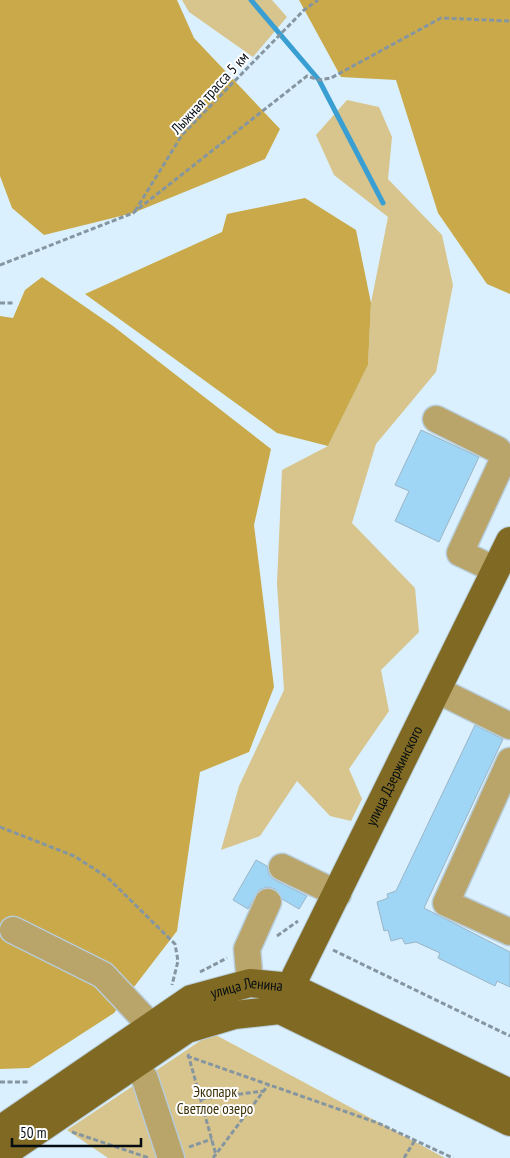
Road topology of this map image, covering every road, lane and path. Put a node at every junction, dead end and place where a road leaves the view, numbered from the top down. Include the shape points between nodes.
1 (318, 0) edge
2 (510, 21) edge
3 (133, 213) junction
4 (0, 265) edge
5 (0, 303) edge
6 (13, 303) dead end
7 (436, 419) dead end
8 (507, 459) edge
9 (510, 541) edge
10 (496, 570) junction
11 (437, 690) junction
12 (510, 726) edge
13 (510, 761) edge
14 (0, 826) edge
15 (282, 867) dead end
16 (338, 894) junction
17 (268, 902) dead end
18 (13, 930) dead end
19 (510, 932) edge
20 (314, 942) junction
21 (250, 983) junction
22 (285, 998) junction
23 (158, 1021) junction
24 (510, 1036) edge
25 (188, 1055) junction
26 (180, 1060) dead end
27 (135, 1063) junction
28 (269, 1084) junction
29 (265, 1091) junction
30 (510, 1093) edge
31 (201, 1100) junction
32 (510, 1122) edge
33 (0, 1130) edge
34 (67, 1130) dead end
35 (416, 1140) junction
36 (0, 1156) edge
37 (214, 1156) edge
38 (149, 1158) edge
39 (171, 1158) edge
40 (404, 1158) edge
41 (453, 1158) edge

1 - 3 path, Лыжная трасса 5 км via 304,10 182,135
2 - 3 path via 441,18 331,78 319,80 307,76
3 - 4 path
5 - 6 path
7 - 8 lane via 498,450
8 - 10 lane via 460,553
9 - 10 main road, улица Дзержинского
10 - 11 main road, улица Дзержинского
11 - 12 lane
11 - 16 main road, улица Дзержинского
13 - 19 lane via 446,903
14 - 23 path via 74,856 107,877 175,944 178,961
15 - 16 lane
16 - 20 main road, улица Дзержинского
17 - 21 lane via 246,949
18 - 23 lane via 103,975
20 - 22 main road, улица Дзержинского
20 - 24 path
21 - 22 main road, улица Ленина
21 - 23 main road, улица Ленина via 191,999
22 - 27 main road, улица Ленина via 187,1029
22 - 30 main road, улица Ленина
22 - 32 main road, улица Ленина
23 - 33 main road, улица Ленина
25 - 26 path
25 - 28 path
25 - 31 path
27 - 36 main road, улица Ленина
27 - 39 lane via 145,1079
28 - 29 path
28 - 35 path
29 - 31 path
29 - 37 path
31 - 37 path
34 - 38 path
35 - 40 path
35 - 41 path

